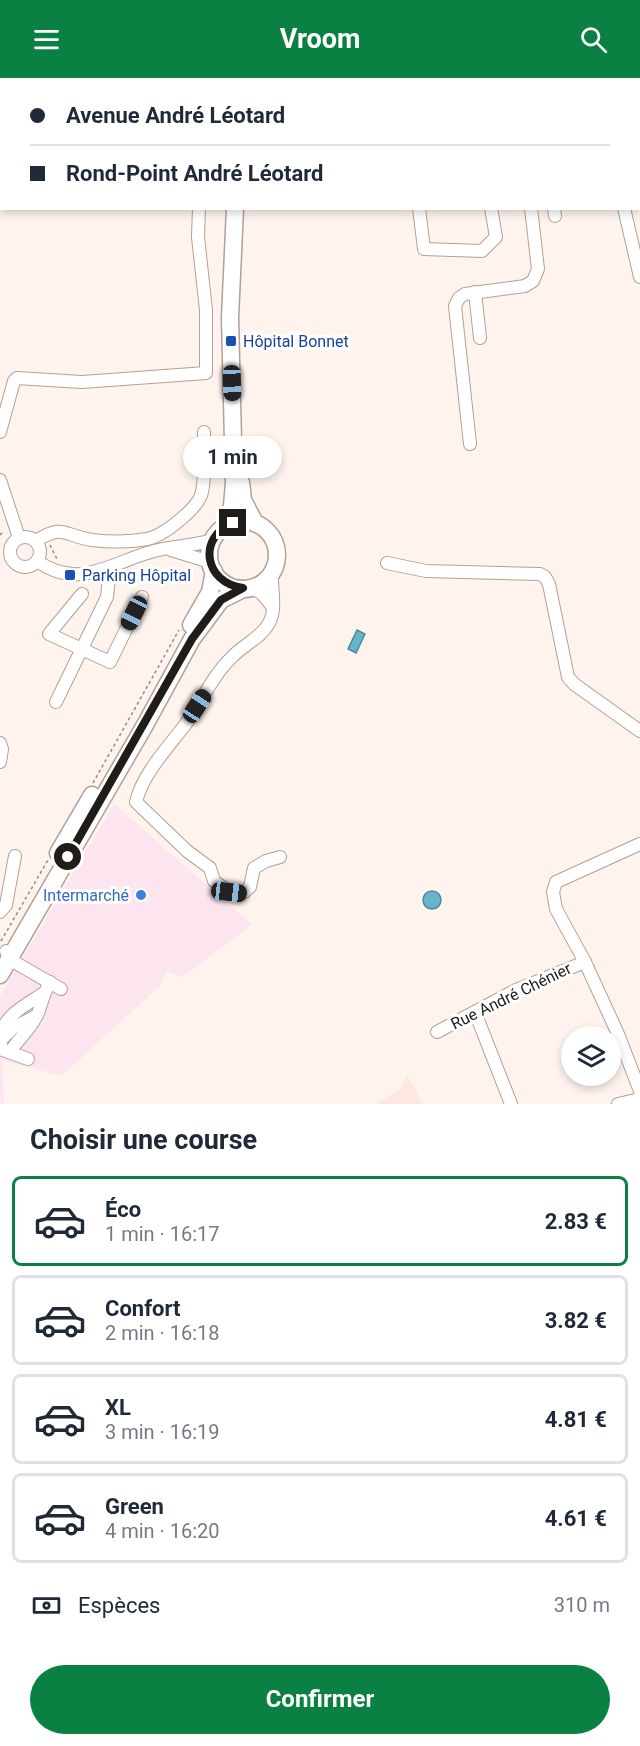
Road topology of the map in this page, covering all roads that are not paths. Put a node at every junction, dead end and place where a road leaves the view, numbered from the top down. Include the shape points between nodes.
1 (200, 210) edge
2 (235, 210) edge
3 (241, 210) edge
4 (419, 210) edge
5 (491, 210) edge
6 (531, 210) edge
7 (624, 210) edge
8 (640, 277) edge
9 (475, 292) junction
10 (480, 338) dead end
11 (0, 432) edge
12 (204, 432) dead end
13 (470, 444) dead end
14 (0, 480) edge
15 (255, 523) junction
16 (227, 525) junction
17 (19, 538) junction
18 (213, 540) junction
19 (36, 542) junction
20 (164, 549) junction
21 (5, 554) edge
22 (37, 561) junction
23 (387, 563) dead end
24 (212, 567) junction
25 (108, 568) junction
26 (272, 573) junction
27 (247, 588) junction
28 (82, 594) dead end
29 (142, 597) dead end
30 (273, 606) junction
31 (81, 650) junction
32 (56, 702) dead end
33 (640, 731) edge
34 (0, 742) edge
35 (0, 762) edge
36 (640, 844) edge
37 (15, 856) dead end
38 (280, 857) dead end
39 (0, 912) edge
40 (4, 953) edge
41 (585, 962) junction
42 (0, 975) edge
43 (52, 988) junction
44 (475, 1012) junction
45 (38, 1014) junction
46 (437, 1032) dead end
47 (0, 1040) edge
48 (10, 1052) junction
49 (28, 1059) dead end
50 (640, 1091) edge
51 (640, 1099) edge
52 (511, 1104) edge
53 (618, 1104) edge

1 - 11 street via 206,373 82,382 17,378
2 - 16 main road via 230,318 234,483
3 - 15 main road via 238,318 242,483 243,500
4 - 5 street via 423,249 482,251 496,237
6 - 9 street via 538,269 533,281 525,286
7 - 8 street
9 - 10 street
9 - 13 street via 459,298 455,306
12 - 19 street via 201,495 192,510 154,537 103,541 58,531
14 - 17 street
15 - 16 main road
15 - 26 main road via 267,531 275,544 277,559
16 - 18 main road
17 - 19 street via 29,537
17 - 21 street
18 - 20 street
18 - 24 main road
19 - 22 street via 40,553
20 - 24 street
20 - 25 street
21 - 22 street via 23,567
22 - 25 street via 70,575
23 - 33 street via 426,571 545,577 568,677
24 - 27 main road via 226,584
24 - 40 main road via 210,592 76,820
25 - 31 street via 107,597
26 - 27 main road via 263,582
26 - 30 street
27 - 30 street via 262,594
27 - 40 main road via 221,600 192,639 145,725
28 - 31 street via 49,634
29 - 31 street via 110,662
30 - 38 street via 269,623 261,633 220,670 138,791 136,802 210,867 214,880 229,892 243,893 250,887 255,868
31 - 32 street
34 - 35 street
36 - 41 street via 556,882 556,909
37 - 39 street via 6,905
40 - 42 main road
40 - 43 street
41 - 44 street, Rue André Chénier via 516,990
41 - 50 street
43 - 45 street
43 - 47 street via 10,1016
44 - 46 street, Rue André Chénier
44 - 52 street
45 - 47 street
45 - 48 street
47 - 48 street via 3,1050
48 - 49 street
51 - 53 street

